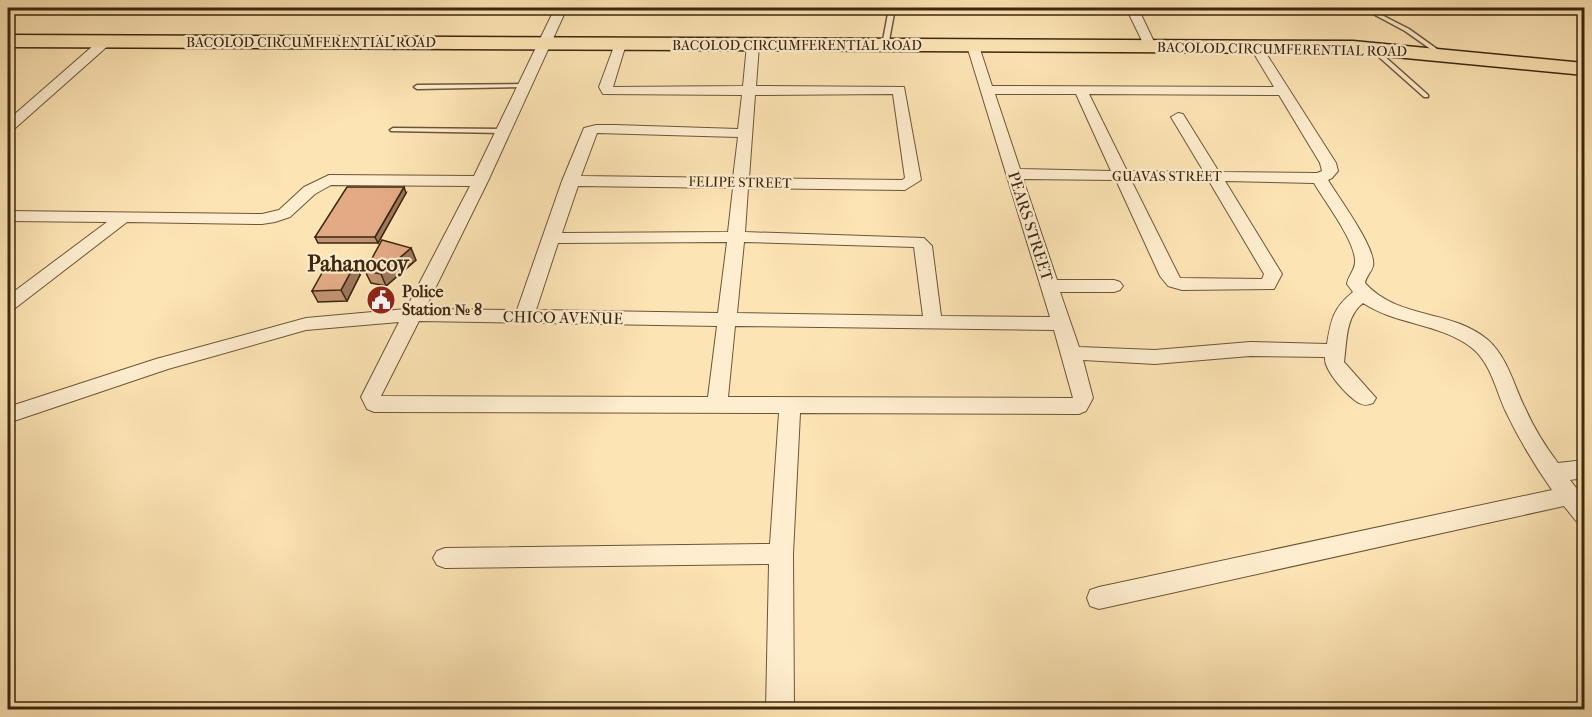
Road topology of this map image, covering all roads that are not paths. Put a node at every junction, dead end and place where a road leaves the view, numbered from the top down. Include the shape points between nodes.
1 (561, 8) edge
2 (892, 8) edge
3 (1132, 8) edge
4 (1365, 8) edge
5 (8, 40) edge
6 (106, 41) junction
7 (544, 44) junction
8 (620, 44) junction
9 (753, 45) junction
10 (885, 46) junction
11 (973, 46) junction
12 (1150, 46) junction
13 (1256, 47) junction
14 (1372, 48) junction
15 (1441, 54) junction
16 (1584, 69) edge
17 (524, 86) junction
18 (417, 87) dead end
19 (987, 90) junction
20 (1081, 91) junction
21 (1282, 91) junction
22 (750, 92) junction
23 (1426, 96) dead end
24 (1178, 117) dead end
25 (9, 124) edge
26 (393, 130) dead end
27 (503, 131) junction
28 (745, 133) junction
29 (1014, 174) junction
30 (1123, 176) junction
31 (1214, 176) junction
32 (1319, 178) junction
33 (480, 181) junction
34 (570, 181) junction
35 (741, 181) junction
36 (15, 216) edge
37 (124, 217) junction
38 (8, 227) edge
39 (736, 237) junction
40 (552, 238) junction
41 (1050, 286) junction
42 (1114, 286) dead end
43 (1362, 294) junction
44 (8, 305) edge
45 (412, 315) junction
46 (525, 315) junction
47 (727, 320) junction
48 (933, 323) junction
49 (1061, 324) junction
50 (1337, 351) junction
51 (1071, 354) junction
52 (1366, 398) dead end
53 (717, 406) junction
54 (790, 407) junction
55 (8, 415) edge
56 (1584, 469) edge
57 (1552, 474) junction
58 (1577, 505) edge
59 (781, 554) junction
60 (445, 558) dead end
61 (1099, 598) dead end
62 (780, 710) edge

1 - 7 street
2 - 10 lane
3 - 12 street
4 - 15 lane
5 - 6 main road, BACOLOD CIRCUMFERENTIAL ROAD
6 - 7 main road, BACOLOD CIRCUMFERENTIAL ROAD
6 - 25 street
7 - 8 main road, BACOLOD CIRCUMFERENTIAL ROAD
7 - 17 street
8 - 9 main road, BACOLOD CIRCUMFERENTIAL ROAD
8 - 22 street via 608,91
9 - 10 main road, BACOLOD CIRCUMFERENTIAL ROAD
9 - 22 street
10 - 11 main road, BACOLOD CIRCUMFERENTIAL ROAD
11 - 12 main road, BACOLOD CIRCUMFERENTIAL ROAD
11 - 19 street, PEARS STREET
12 - 13 main road, BACOLOD CIRCUMFERENTIAL ROAD
13 - 14 main road, BACOLOD CIRCUMFERENTIAL ROAD
13 - 21 street
14 - 15 main road, BACOLOD CIRCUMFERENTIAL ROAD
14 - 23 lane
15 - 16 main road, BACOLOD CIRCUMFERENTIAL ROAD
17 - 18 lane
17 - 27 street
19 - 20 street
19 - 29 street, PEARS STREET
20 - 21 street
20 - 30 street
21 - 32 street via 1328,163 1330,171
22 - 28 street
22 - 35 street, FELIPE STREET via 899,90 913,180
24 - 31 street
26 - 27 lane
27 - 33 street
28 - 34 street via 596,129 588,134
28 - 35 street
29 - 30 street, GUAVAS STREET
29 - 41 street, PEARS STREET
30 - 31 street, GUAVAS STREET
30 - 31 street via 1174,282 1268,285 1273,274
31 - 32 street, GUAVAS STREET
32 - 43 street via 1363,251 1364,266 1356,284
33 - 37 street via 329,180 312,186 290,211 274,218
33 - 45 street
34 - 35 street, FELIPE STREET
34 - 40 street
35 - 39 street
36 - 37 street
36 - 38 street
37 - 44 street
39 - 40 street
39 - 47 street
39 - 48 street via 918,243 924,246
40 - 46 street
41 - 42 street
41 - 49 street, PEARS STREET
43 - 50 street via 1347,306 1341,318
43 - 57 street via 1373,304 1443,326 1480,345 1498,370 1516,413
45 - 46 street, CHICO AVENUE
45 - 53 street via 371,397 374,404
45 - 55 street, CHICO AVENUE via 306,324 163,364
46 - 47 street, CHICO AVENUE
47 - 48 street, CHICO AVENUE
47 - 53 street
48 - 49 street, CHICO AVENUE
49 - 51 street, PEARS STREET
50 - 51 street via 1250,349 1155,357
50 - 52 street via 1334,362 1339,372
51 - 54 street, PEARS STREET via 1083,398 1078,406
53 - 54 street
54 - 59 street
56 - 57 street
57 - 58 street
58 - 61 street
59 - 60 street
59 - 62 street

